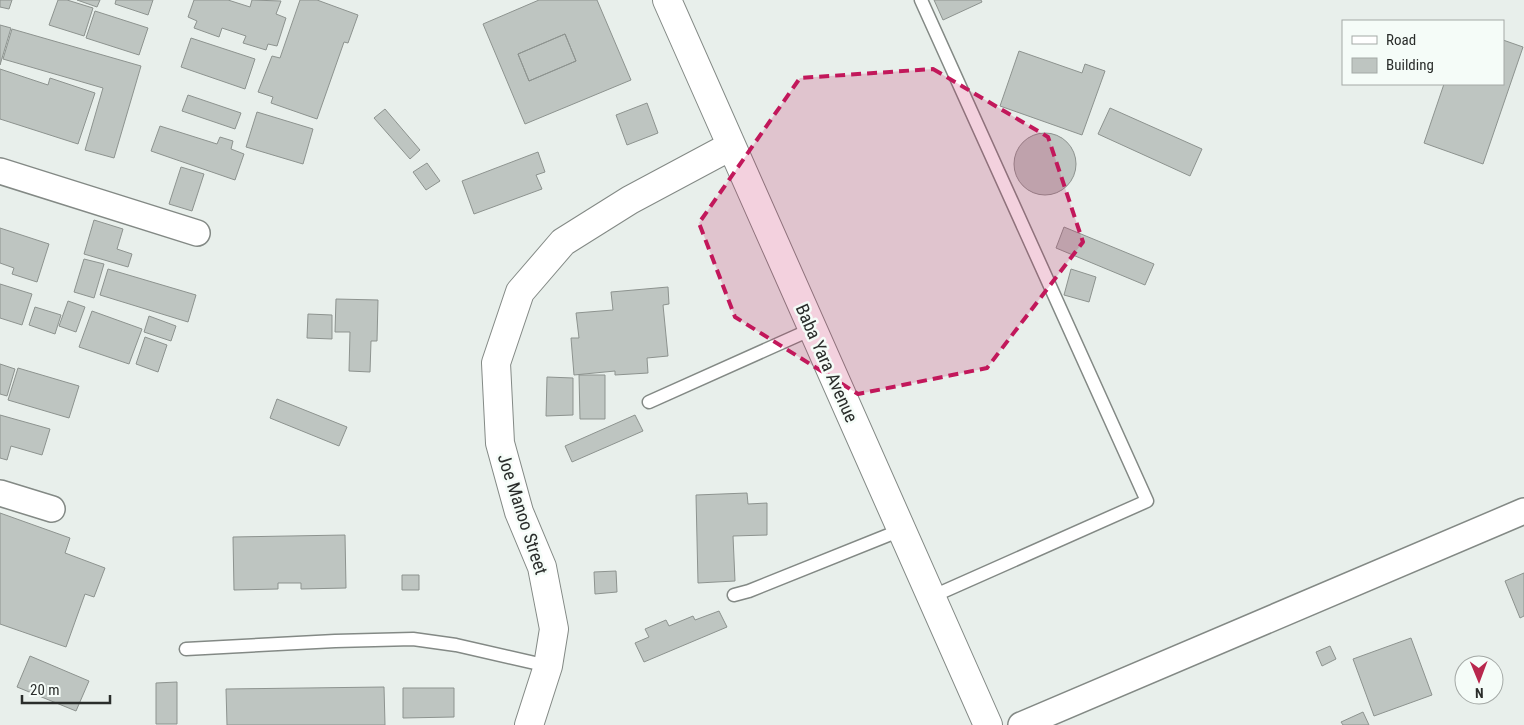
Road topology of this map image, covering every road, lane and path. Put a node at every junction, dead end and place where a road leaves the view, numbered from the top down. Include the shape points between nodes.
1 (667, 0) edge
2 (921, 0) edge
3 (731, 146) junction
4 (0, 171) edge
5 (197, 233) dead end
6 (812, 329) junction
7 (649, 402) dead end
8 (0, 493) edge
9 (52, 509) dead end
10 (1524, 511) edge
11 (901, 530) junction
12 (734, 595) dead end
13 (931, 597) junction
14 (186, 649) dead end
15 (548, 666) junction
16 (529, 725) edge
17 (988, 725) edge
18 (1022, 725) edge

1 - 3 main road, Baba Yara Avenue
2 - 13 lane via 1147,502
3 - 6 main road, Baba Yara Avenue
3 - 15 main road, Joe Manoo Street via 630,200 563,242 520,292 496,363 500,443 520,512 542,567 554,629
4 - 5 street
6 - 7 lane
6 - 11 main road, Baba Yara Avenue
8 - 9 street
10 - 18 street
11 - 12 lane
11 - 13 main road, Baba Yara Avenue
13 - 17 main road, Baba Yara Avenue
14 - 15 lane via 413,640 456,645
15 - 16 main road, Joe Manoo Street

